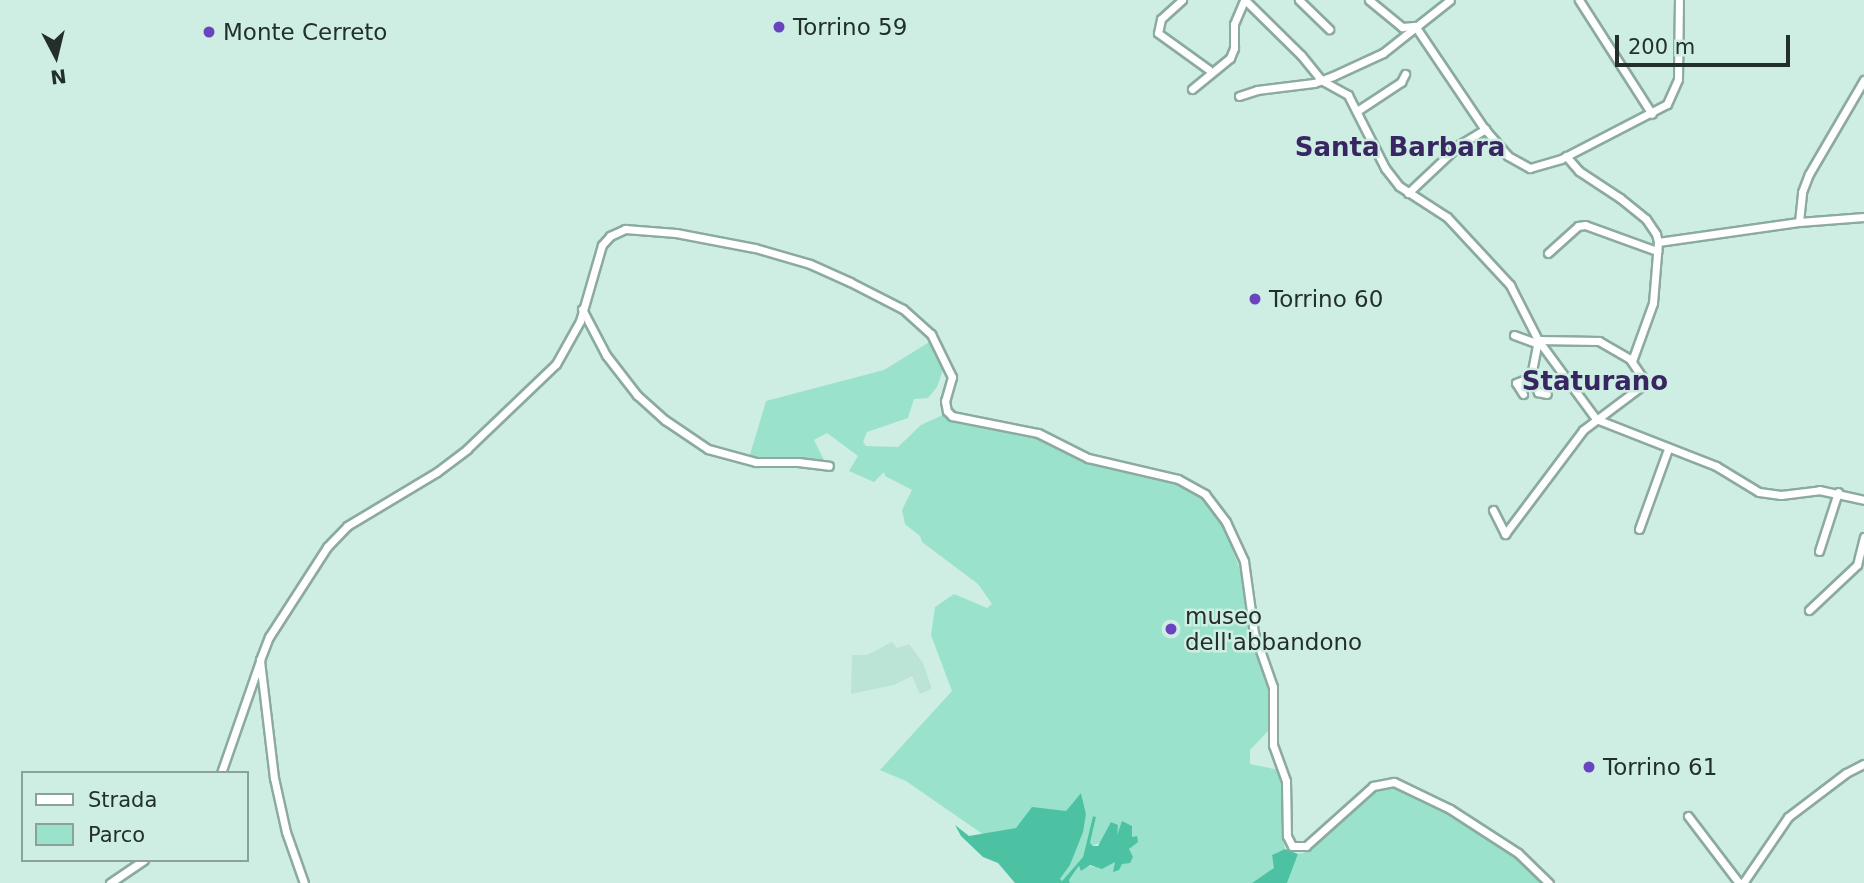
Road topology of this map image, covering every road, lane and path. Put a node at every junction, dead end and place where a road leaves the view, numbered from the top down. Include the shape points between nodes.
1 (1182, 0) edge
2 (1244, 0) edge
3 (1299, 0) edge
4 (1369, 0) edge
5 (1450, 0) edge
6 (1579, 0) edge
7 (1679, 0) edge
8 (1415, 26) junction
9 (1328, 29) dead end
10 (1208, 69) dead end
11 (1405, 74) dead end
12 (1321, 80) junction
13 (1864, 80) edge
14 (1192, 89) dead end
15 (1239, 96) dead end
16 (1357, 111) junction
17 (1652, 114) junction
18 (1486, 129) junction
19 (1566, 156) junction
20 (1408, 194) junction
21 (1864, 217) edge
22 (1799, 222) junction
23 (1658, 246) junction
24 (1548, 253) dead end
25 (582, 309) junction
26 (1514, 335) dead end
27 (1537, 342) junction
28 (1632, 361) junction
29 (1531, 377) junction
30 (1522, 394) dead end
31 (1547, 394) dead end
32 (1596, 419) junction
33 (1668, 449) junction
34 (830, 466) dead end
35 (1838, 492) junction
36 (1864, 500) edge
37 (1493, 510) dead end
38 (1639, 529) dead end
39 (1864, 537) edge
40 (1819, 551) dead end
41 (1809, 610) dead end
42 (260, 660) junction
43 (1864, 764) edge
44 (223, 771) edge
45 (1688, 816) dead end
46 (141, 862) edge
47 (110, 883) edge
48 (304, 883) edge
49 (1549, 883) edge
50 (1741, 883) edge

1 - 10 street via 1161,19 1158,33
2 - 12 street
2 - 14 street via 1234,24 1230,58
3 - 9 street
4 - 8 street via 1402,27
5 - 8 street
6 - 17 street
7 - 17 street via 1678,79 1667,104
8 - 12 street via 1383,52
8 - 18 street
11 - 16 street via 1401,82
12 - 15 street
12 - 16 street via 1343,90
13 - 22 street via 1809,174
16 - 20 street via 1385,167
17 - 19 street
18 - 19 street via 1508,156 1530,168
18 - 20 street via 1459,145
19 - 23 street via 1579,171 1646,219
20 - 27 street via 1447,217 1510,285
21 - 22 street
22 - 23 street
23 - 24 street via 1584,225
23 - 28 street via 1653,303
25 - 34 street via 606,355 637,395 708,449 756,462
25 - 42 street via 575,332 556,364 498,423 437,472 347,526 327,547 285,609
25 - 49 street via 602,245 625,229 755,248 810,264 903,309 931,334 945,359 952,377 945,401 952,416 1038,433 1108,466 1178,480 1205,494 1215,505 1244,561 1254,633 1273,687 1273,745 1286,781 1287,836 1292,846 1306,846 1373,786 1394,782 1496,838
26 - 27 street
27 - 28 street via 1599,341
27 - 29 street
27 - 32 street
28 - 32 street via 1643,385
29 - 30 street via 1516,383
29 - 31 street via 1538,392
32 - 33 street
32 - 37 street via 1505,534
33 - 35 street via 1733,474 1751,490 1768,494
33 - 38 street
35 - 36 street
35 - 40 street
39 - 41 street via 1857,565
42 - 44 street
42 - 48 street via 278,799
43 - 50 street via 1788,817
45 - 50 street
46 - 47 street

